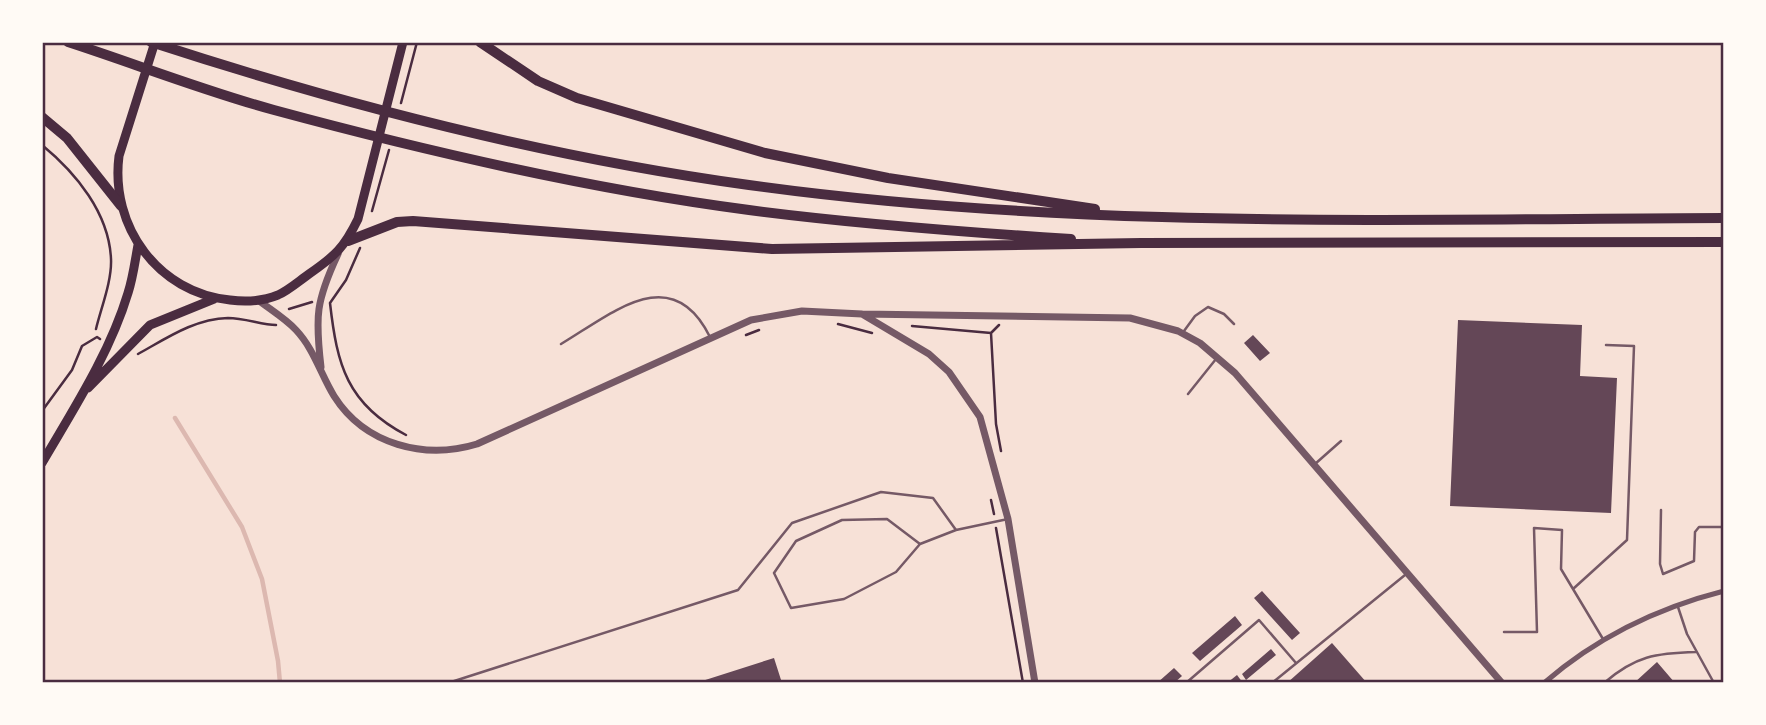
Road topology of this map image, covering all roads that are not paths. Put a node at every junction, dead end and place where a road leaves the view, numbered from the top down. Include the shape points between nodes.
1 (68, 42) edge
2 (153, 42) edge
3 (403, 42) edge
4 (480, 42) edge
5 (42, 117) edge
6 (121, 206) junction
7 (1146, 216) junction
8 (1724, 218) edge
9 (348, 241) junction
10 (1724, 242) edge
11 (1141, 243) junction
12 (138, 245) junction
13 (338, 254) junction
14 (215, 299) junction
15 (258, 300) junction
16 (862, 314) junction
17 (1234, 324) dead end
18 (1182, 333) junction
19 (710, 337) junction
20 (561, 344) dead end
21 (1606, 345) dead end
22 (1218, 356) junction
23 (322, 371) junction
24 (82, 394) junction
25 (1188, 394) dead end
26 (1341, 441) dead end
27 (42, 463) edge
28 (1315, 464) junction
29 (1661, 510) dead end
30 (1008, 519) junction
31 (1724, 527) edge
32 (956, 530) junction
33 (920, 544) junction
34 (1408, 573) junction
35 (1573, 589) junction
36 (1724, 590) edge
37 (1676, 604) junction
38 (1504, 632) dead end
39 (1603, 639) junction
40 (1696, 652) junction
41 (1296, 663) junction
42 (448, 683) edge
43 (1035, 683) edge
44 (1186, 683) edge
45 (1272, 683) edge
46 (1502, 683) edge
47 (1544, 683) edge
48 (1604, 683) edge
49 (1714, 683) edge

1 - 11 highway via 272,109 500,165 625,190 777,213 942,230
2 - 6 main road via 117,174
2 - 7 highway via 285,86 412,120 644,168 868,199
3 - 9 main road via 362,205
4 - 7 highway via 538,81 577,98 765,153 876,176
5 - 6 highway via 67,138
6 - 12 main road
7 - 8 highway
9 - 11 highway via 413,220 772,249
9 - 13 main road
10 - 11 highway
12 - 14 main road via 169,276
12 - 24 main road via 128,293
13 - 15 main road via 278,295
13 - 23 street via 318,302
14 - 15 main road
14 - 24 main road via 150,325
15 - 23 street via 296,329
16 - 18 street via 1130,318
16 - 19 street via 779,313
16 - 30 street via 911,340 948,372 980,417
17 - 18 lane via 1208,307
18 - 22 street
19 - 20 lane via 689,306 665,297 624,306
19 - 23 street via 457,451 419,451 369,431 344,409
21 - 35 lane via 1634,346 1627,540
22 - 25 lane
22 - 28 street
24 - 27 main road
26 - 28 lane
28 - 34 street
29 - 31 lane via 1663,574 1694,561 1699,527
30 - 32 lane
30 - 43 street
32 - 33 lane
32 - 42 lane via 933,498 881,492 792,523 738,590
33 - 33 lane via 895,572 844,599 791,608 774,573 796,541 842,520 887,519
34 - 41 lane
34 - 46 street
35 - 38 lane via 1561,569 1562,530 1534,528 1537,632
35 - 39 lane
36 - 37 street
37 - 39 street
37 - 40 lane
39 - 47 street
40 - 48 lane via 1656,653 1622,667
40 - 49 lane
41 - 44 lane via 1259,620
41 - 45 lane

